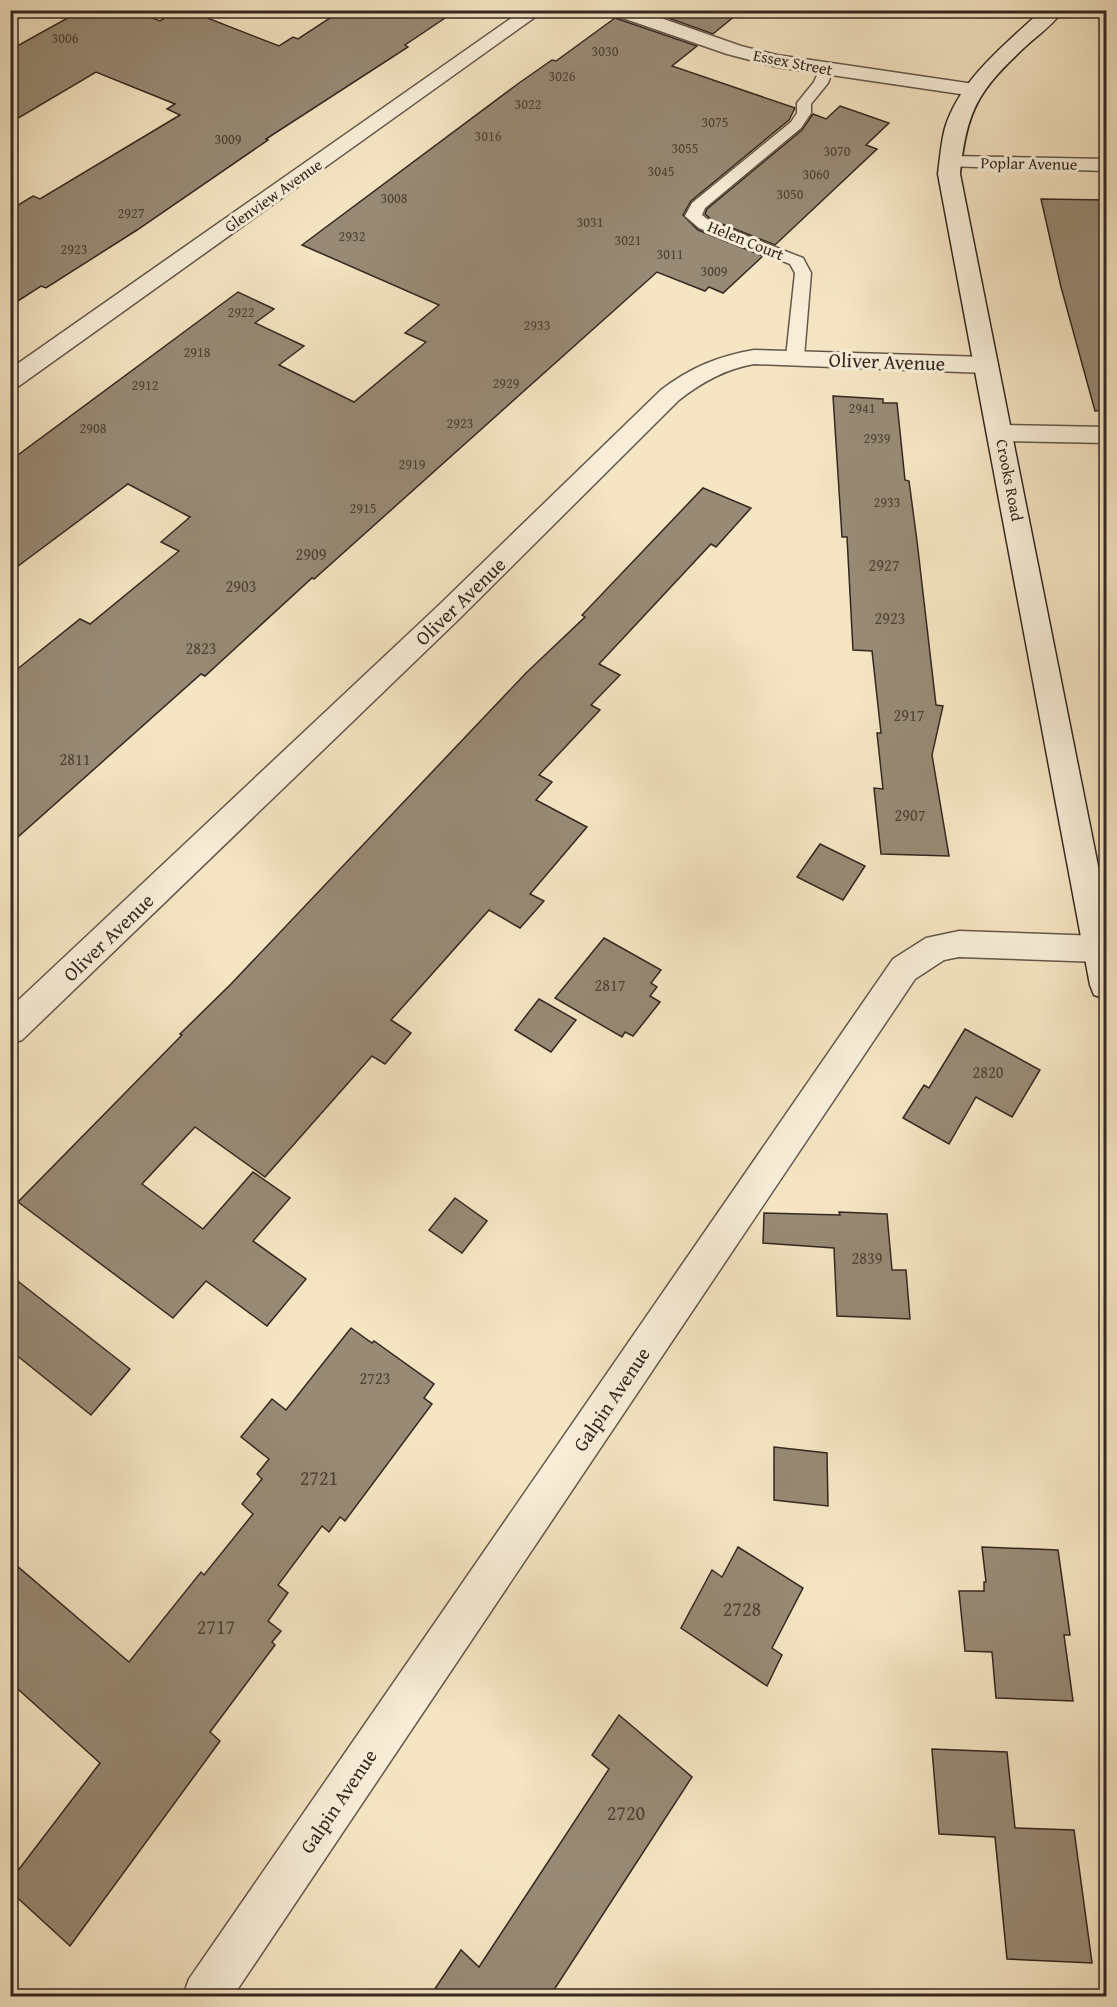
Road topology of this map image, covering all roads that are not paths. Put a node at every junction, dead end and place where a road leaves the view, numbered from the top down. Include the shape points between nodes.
1 (536, 10) edge
2 (618, 10) edge
3 (1054, 10) edge
4 (826, 69) junction
5 (974, 90) junction
6 (951, 162) junction
7 (1107, 165) edge
8 (795, 357) junction
9 (986, 364) junction
10 (10, 381) edge
11 (1001, 433) junction
12 (1107, 435) edge
13 (1100, 949) junction
14 (1107, 985) edge
15 (10, 1030) edge
16 (206, 1996) edge

1 - 10 street, Glenview Avenue
2 - 4 street, Essex Street via 752,56
3 - 5 street, Crooks Road
4 - 5 street, Essex Street
4 - 8 lane, Helen Court via 796,125 698,206 693,216 705,225 797,261 803,273
5 - 6 street, Crooks Road via 956,125
6 - 7 street, Poplar Avenue
6 - 9 street, Crooks Road via 949,174
8 - 9 street, Oliver Avenue
8 - 15 street, Oliver Avenue via 730,361 709,368 670,395 448,613
9 - 11 street, Crooks Road
11 - 12 street
11 - 13 street, Crooks Road
13 - 14 street, Crooks Road
13 - 16 street, Galpin Avenue via 959,944 937,948 904,969

